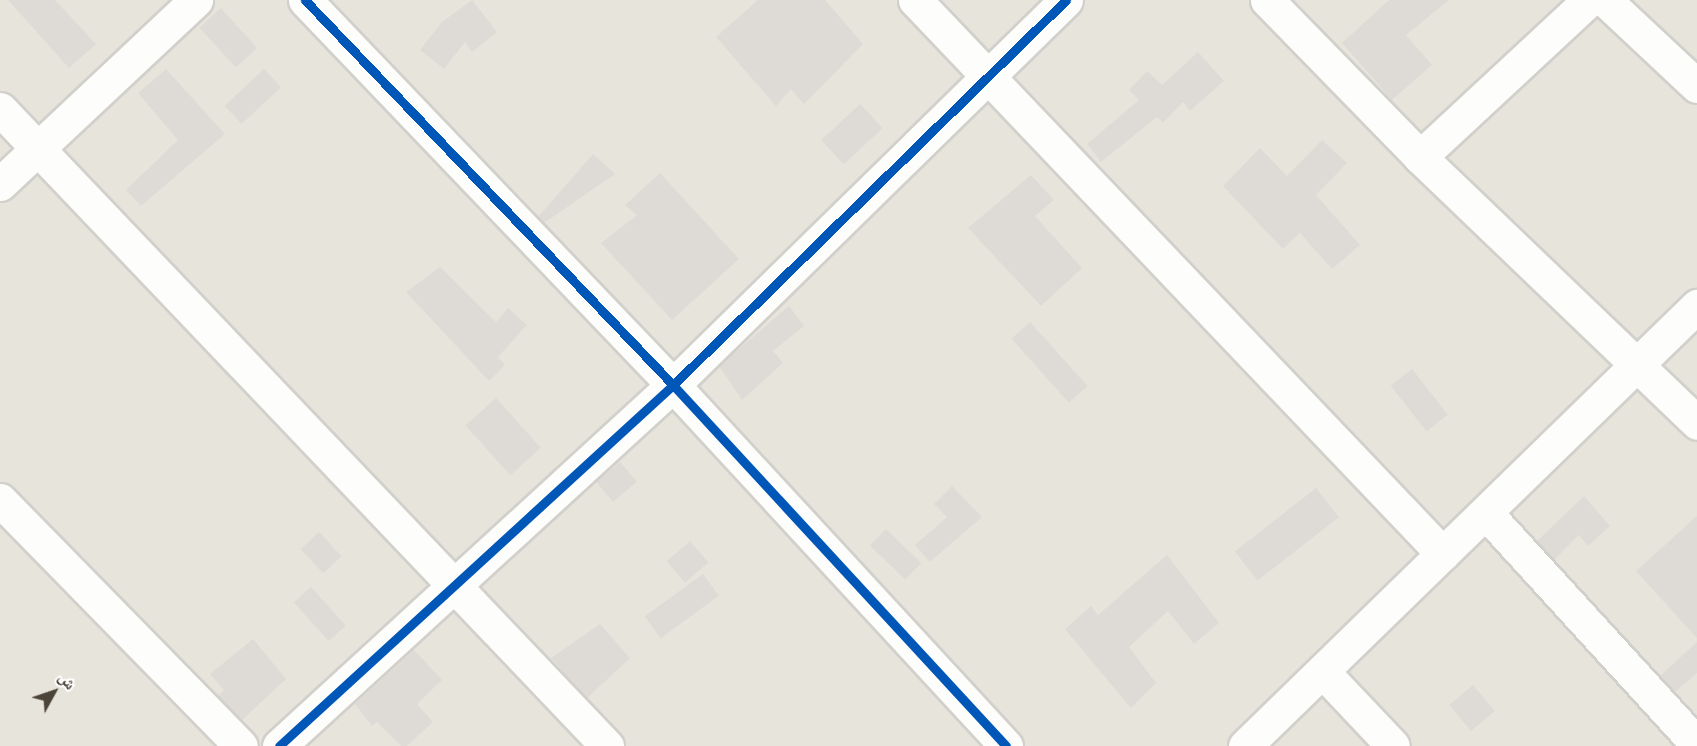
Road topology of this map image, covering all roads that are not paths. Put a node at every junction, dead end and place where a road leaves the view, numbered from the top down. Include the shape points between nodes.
1 (196, 0) edge
2 (305, 0) edge
3 (915, 0) edge
4 (1066, 0) edge
5 (1267, 0) edge
6 (1589, 0) edge
7 (1605, 0) edge
8 (986, 75) junction
9 (1697, 86) edge
10 (0, 109) edge
11 (35, 151) junction
12 (1420, 157) junction
13 (0, 184) edge
14 (1697, 306) edge
15 (1638, 365) junction
16 (673, 385) junction
17 (1697, 423) edge
18 (0, 500) edge
19 (1486, 513) junction
20 (1443, 555) junction
21 (457, 588) junction
22 (1324, 673) junction
23 (1697, 744) edge
24 (241, 746) edge
25 (279, 746) edge
26 (607, 746) edge
27 (1006, 746) edge
28 (1245, 746) edge
29 (1393, 746) edge

1 - 11 street
2 - 16 street
3 - 8 street
4 - 8 street
5 - 12 street
6 - 12 street
7 - 9 street
8 - 16 street
8 - 20 street
10 - 11 street
11 - 13 street
11 - 21 street
12 - 15 street
14 - 15 street
15 - 17 street
15 - 19 street
16 - 21 street
16 - 27 street
18 - 24 street
19 - 20 street
19 - 23 street
20 - 22 street
21 - 25 street
21 - 26 street
22 - 28 street
22 - 29 street

